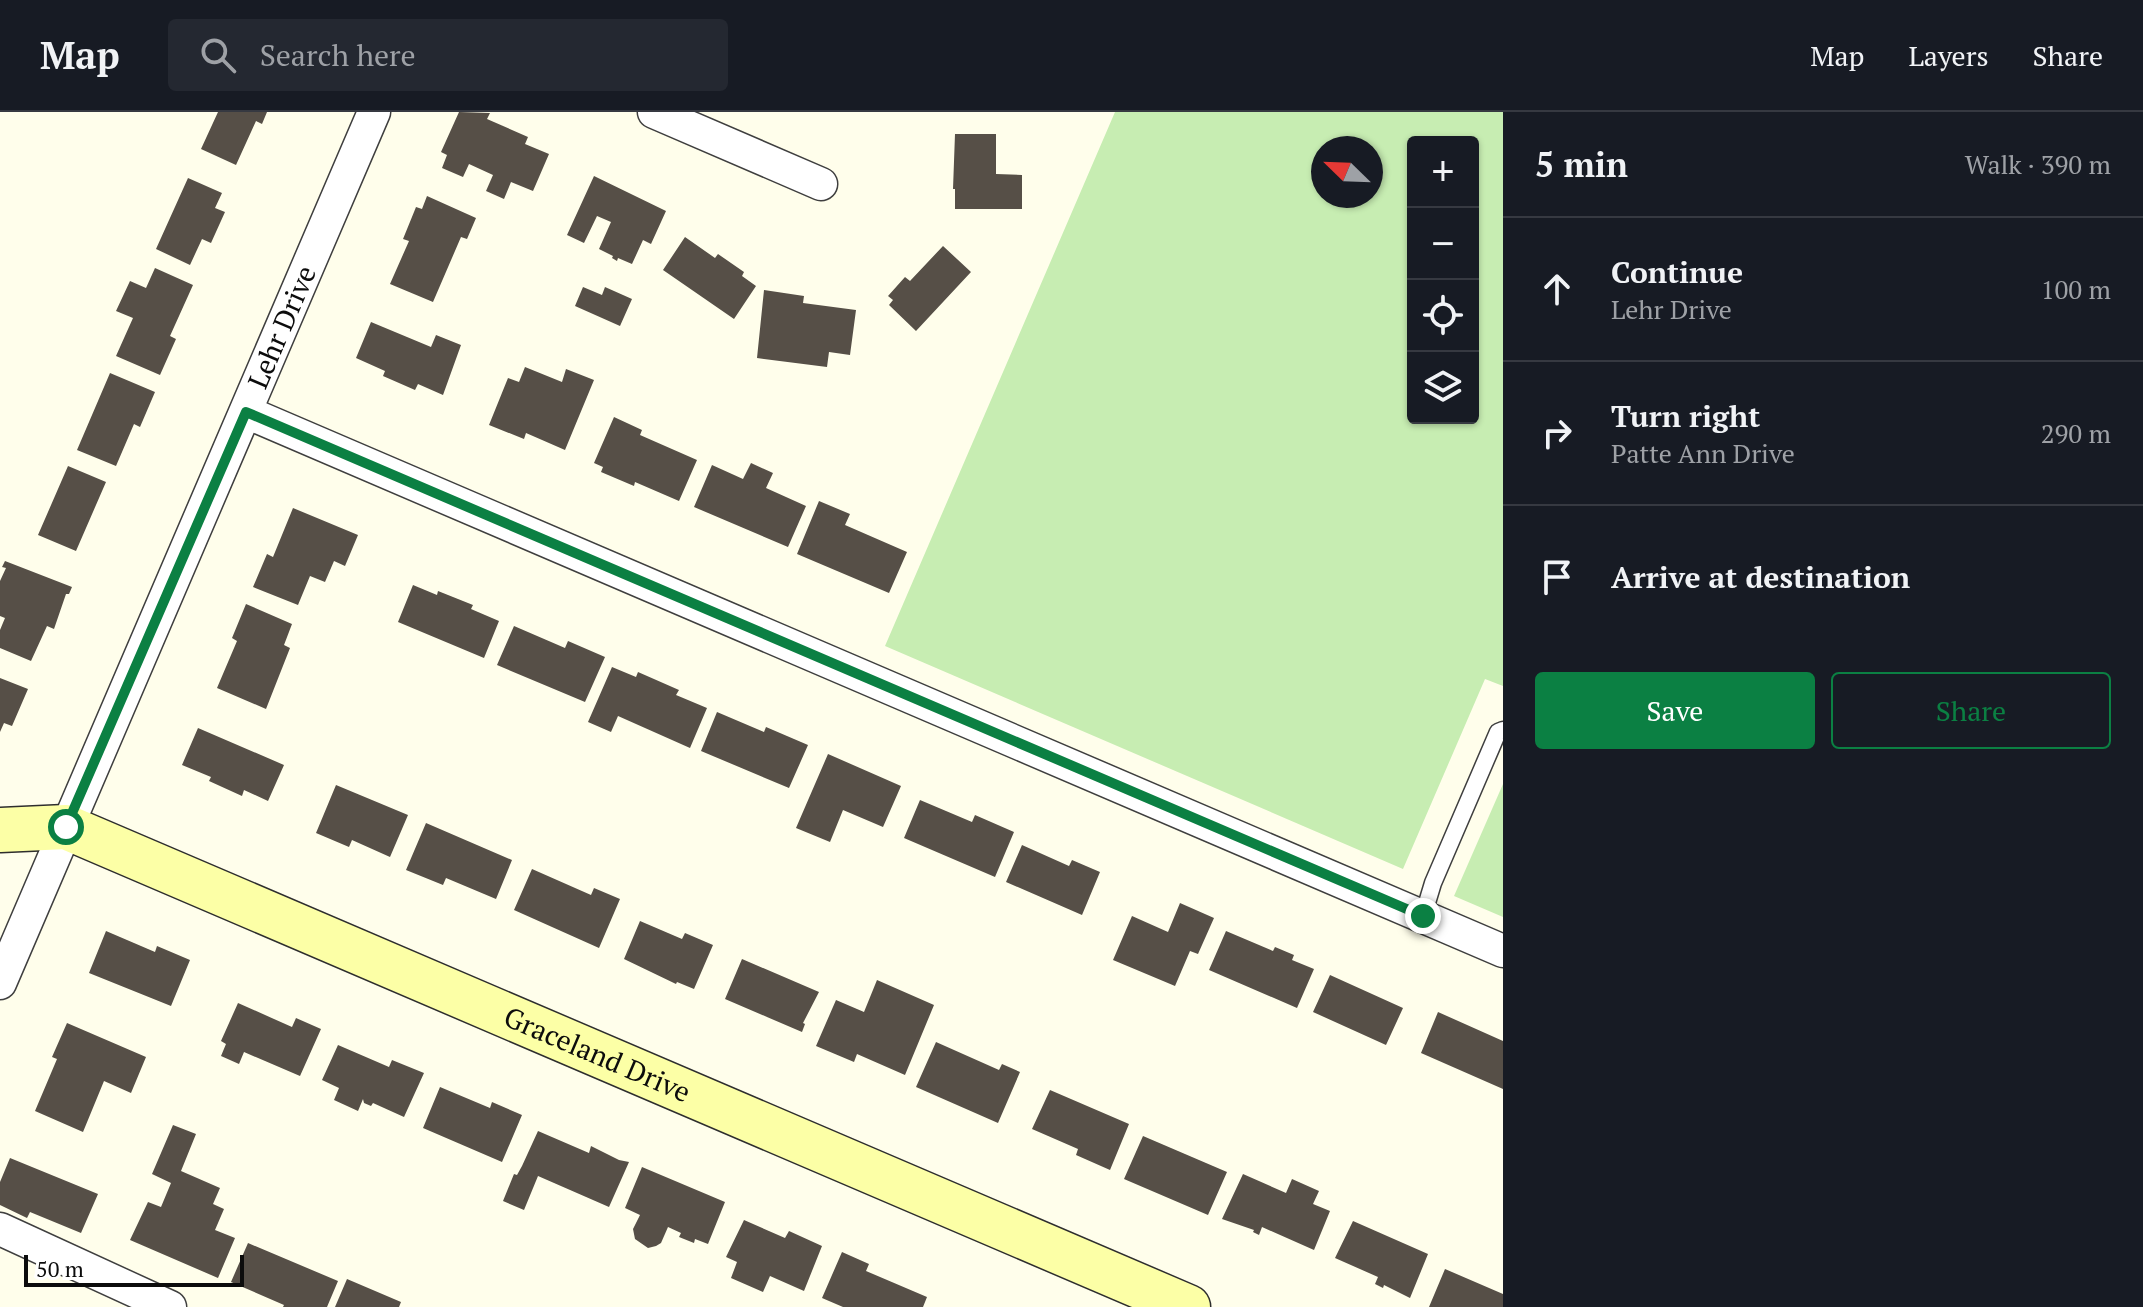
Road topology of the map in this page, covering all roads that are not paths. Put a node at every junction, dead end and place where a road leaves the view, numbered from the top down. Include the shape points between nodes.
1 (374, 112) edge
2 (654, 112) edge
3 (821, 184) dead end
4 (246, 412) junction
5 (1503, 730) edge
6 (66, 827) junction
7 (0, 830) edge
8 (1423, 916) junction
9 (1503, 951) edge
10 (0, 983) edge
11 (0, 1229) edge
12 (170, 1307) edge
13 (1188, 1307) edge

1 - 4 street, Lehr Drive
2 - 3 street
4 - 6 street, Lehr Drive
4 - 8 street
5 - 8 lane
6 - 7 street, Graceland Drive
6 - 10 street, Lehr Drive
6 - 13 street, Graceland Drive
8 - 9 street
11 - 12 street

